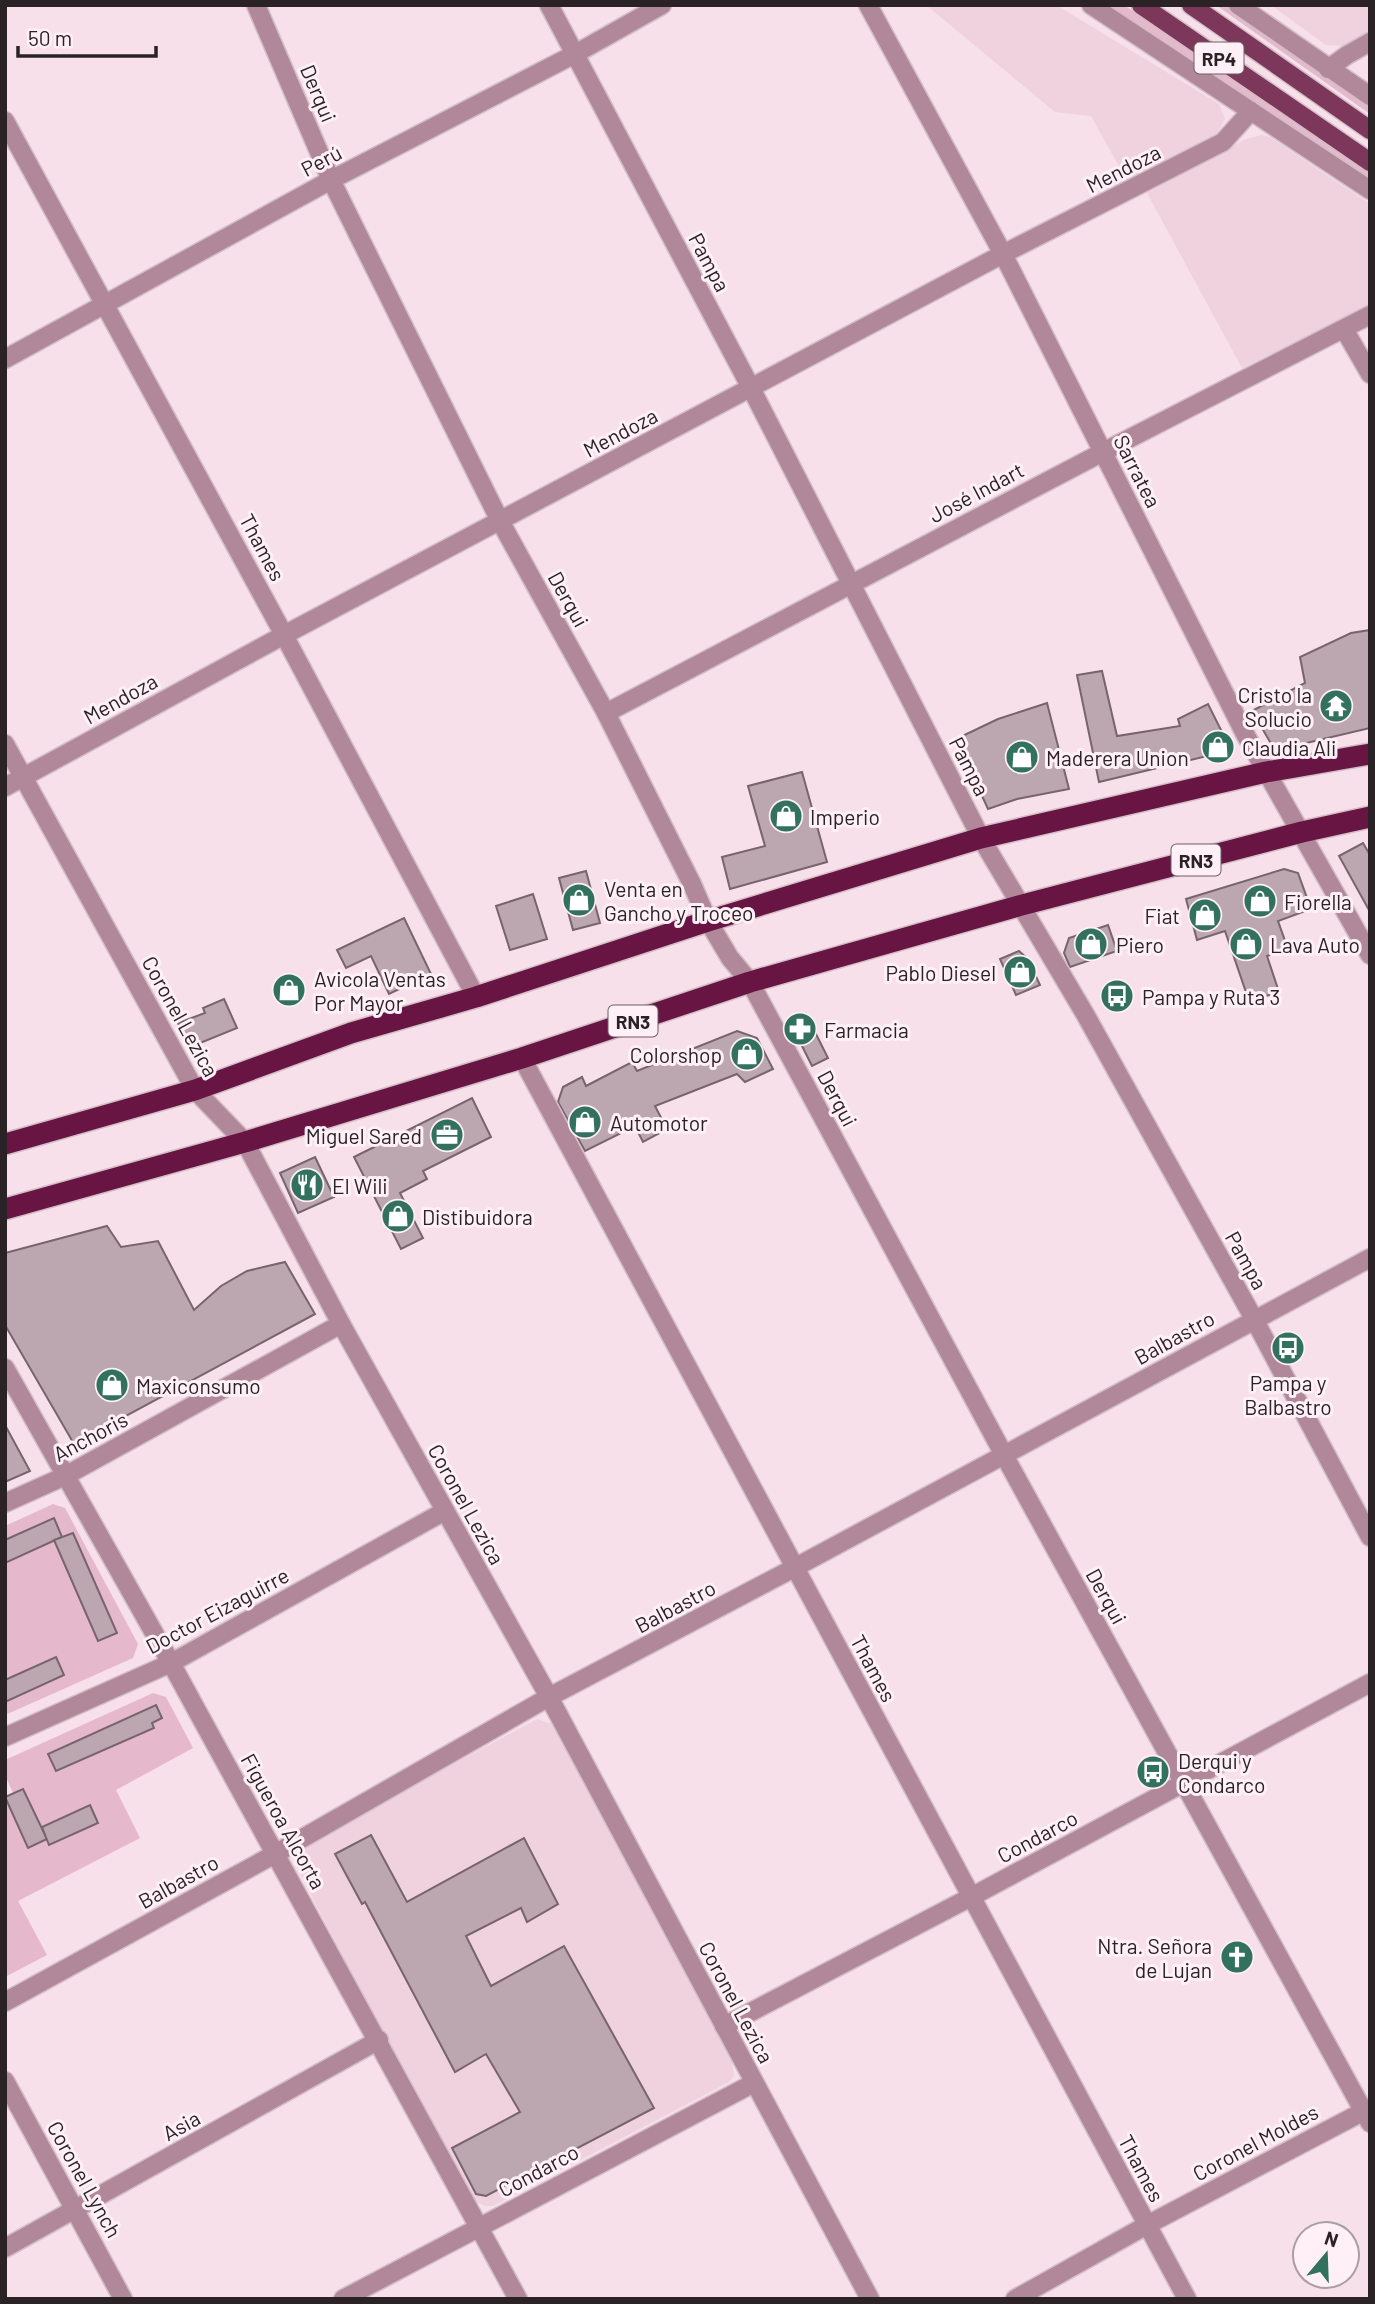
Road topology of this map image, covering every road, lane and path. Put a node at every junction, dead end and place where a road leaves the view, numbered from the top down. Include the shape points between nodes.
1 (256, 5) edge
2 (549, 5) edge
3 (662, 5) edge
4 (868, 5) edge
5 (1091, 5) edge
6 (1142, 5) edge
7 (1191, 5) edge
8 (1238, 5) edge
9 (1370, 42) edge
10 (575, 54) junction
11 (1328, 69) junction
12 (1370, 96) edge
13 (1251, 111) junction
14 (5, 121) edge
15 (1370, 130) edge
16 (1370, 162) edge
17 (331, 180) junction
18 (1370, 190) edge
19 (1003, 254) junction
20 (106, 304) junction
21 (1370, 314) edge
22 (1344, 329) junction
23 (5, 359) edge
24 (1370, 374) edge
25 (751, 388) junction
26 (1103, 452) junction
27 (500, 521) junction
28 (851, 584) junction
29 (284, 635) junction
30 (606, 713) junction
31 (5, 744) edge
32 (1370, 754) edge
33 (1266, 772) junction
34 (23, 777) junction
35 (5, 787) edge
36 (1370, 817) edge
37 (1302, 832) junction
38 (981, 838) junction
39 (1022, 905) junction
40 (708, 921) junction
41 (1370, 955) edge
42 (750, 982) junction
43 (476, 997) junction
44 (522, 1058) junction
45 (195, 1090) junction
46 (246, 1142) junction
47 (5, 1144) edge
48 (5, 1209) edge
49 (1370, 1258) edge
50 (1254, 1319) junction
51 (341, 1324) junction
52 (5, 1368) edge
53 (1004, 1455) junction
54 (65, 1476) junction
55 (5, 1503) edge
56 (445, 1511) junction
57 (1370, 1537) edge
58 (794, 1569) junction
59 (171, 1663) junction
60 (1370, 1683) edge
61 (549, 1698) junction
62 (5, 1737) edge
63 (1182, 1783) junction
64 (275, 1854) junction
65 (971, 1897) junction
66 (5, 2002) edge
67 (724, 2026) junction
68 (379, 2040) junction
69 (5, 2081) edge
70 (754, 2083) junction
71 (1368, 2114) edge
72 (76, 2210) junction
73 (1147, 2225) junction
74 (478, 2227) junction
75 (5, 2248) edge
76 (123, 2299) edge
77 (343, 2299) edge
78 (518, 2299) edge
79 (870, 2299) edge
80 (1015, 2299) edge
81 (1187, 2299) edge

1 - 17 street, Derqui
2 - 10 street, Pampa
3 - 10 street, Perú
4 - 19 street, Sarratea
5 - 13 street
6 - 16 main road, RP4
7 - 15 main road, RP4
8 - 11 street
9 - 11 street
10 - 17 street, Perú
10 - 25 street, Pampa
11 - 12 street
13 - 18 street
13 - 19 street, Mendoza via 1223,142
14 - 20 street, Thames
17 - 20 street, Perú
17 - 27 street, Derqui
19 - 25 street, Mendoza
19 - 26 street, Sarratea
20 - 23 street, Perú
20 - 29 street, Thames
21 - 22 street, José Indart
22 - 24 street
22 - 26 street, José Indart
25 - 27 street, Mendoza
25 - 28 street, Pampa
26 - 28 street, José Indart
26 - 33 street, Sarratea
27 - 29 street, Mendoza
27 - 30 street, Derqui
28 - 30 street, José Indart
28 - 38 street, Pampa
29 - 34 street, Mendoza
29 - 43 street, Thames
30 - 40 street, Derqui
31 - 34 street, Coronel Lezica
32 - 33 highway
33 - 37 street, Sarratea
33 - 38 highway
34 - 35 street, Mendoza
34 - 45 street, Coronel Lezica
36 - 37 highway, RN3
37 - 39 highway, RN3
37 - 41 street, Sarratea
38 - 39 street, Pampa
38 - 40 highway
39 - 42 highway, RN3
39 - 50 street, Pampa
40 - 42 street, Derqui
40 - 43 highway
42 - 44 highway, RN3
42 - 53 street, Derqui
43 - 45 highway via 351,1033
44 - 46 highway, RN3
44 - 58 street, Thames
45 - 46 street, Coronel Lezica
45 - 47 highway
46 - 48 highway, RN3
46 - 51 street, Coronel Lezica
49 - 50 street, Balbastro
50 - 53 street, Balbastro
50 - 57 street, Pampa
51 - 54 street, Anchoris
51 - 56 street, Coronel Lezica
52 - 54 street, Figueroa Alcorta
53 - 58 street, Balbastro
53 - 63 street, Derqui
54 - 55 street, Anchoris
54 - 59 street, Figueroa Alcorta
56 - 59 street, Doctor Eizaguirre
56 - 61 street, Coronel Lezica
58 - 61 street, Balbastro
58 - 65 street, Thames
59 - 62 street, Doctor Eizaguirre
59 - 64 street, Figueroa Alcorta
60 - 63 street, Condarco
61 - 64 street, Balbastro
61 - 67 street, Coronel Lezica
63 - 65 street, Condarco
63 - 71 street, Derqui
64 - 66 street, Balbastro
64 - 68 street, Figueroa Alcorta
65 - 67 street, Condarco
65 - 73 street, Thames
67 - 70 street, Coronel Lezica
68 - 72 street, Asia
68 - 74 street, Figueroa Alcorta
69 - 72 street, Coronel Lynch
70 - 74 street, Condarco
70 - 79 street, Coronel Lezica
71 - 73 street, Coronel Moldes
72 - 75 street, Asia
72 - 76 street, Coronel Lynch
73 - 80 street, Coronel Moldes
73 - 81 street, Thames
74 - 77 street, Condarco
74 - 78 street, Figueroa Alcorta

